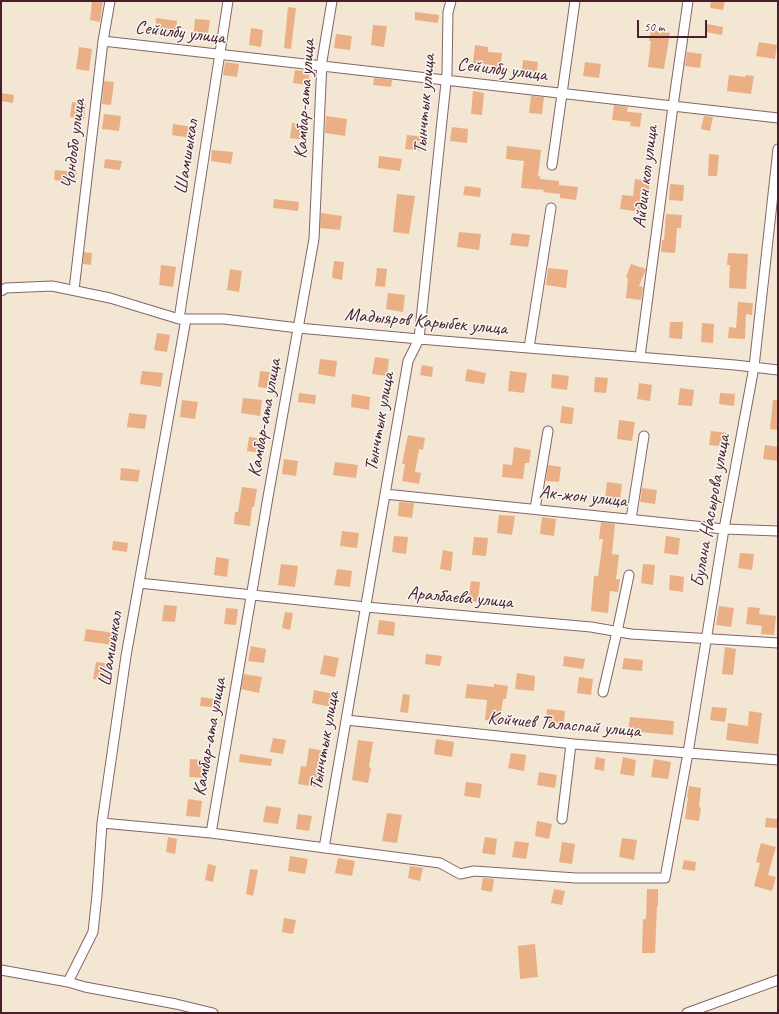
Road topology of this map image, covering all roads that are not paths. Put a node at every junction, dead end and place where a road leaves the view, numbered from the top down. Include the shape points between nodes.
1 (110, 1) edge
2 (228, 1) edge
3 (451, 1) edge
4 (575, 1) edge
5 (688, 1) edge
6 (332, 4) edge
7 (103, 41) junction
8 (220, 54) junction
9 (321, 66) junction
10 (446, 81) junction
11 (562, 94) junction
12 (673, 106) junction
13 (778, 118) edge
14 (778, 149) edge
15 (552, 165) dead end
16 (551, 208) dead end
17 (74, 290) junction
18 (1, 292) edge
19 (182, 319) junction
20 (298, 328) junction
21 (419, 339) junction
22 (529, 348) junction
23 (640, 357) junction
24 (754, 367) junction
25 (778, 370) edge
26 (548, 431) dead end
27 (644, 436) dead end
28 (385, 494) junction
29 (535, 509) junction
30 (631, 519) junction
31 (724, 528) junction
32 (778, 531) edge
33 (629, 575) dead end
34 (139, 584) junction
35 (252, 595) junction
36 (366, 607) junction
37 (617, 632) junction
38 (706, 639) junction
39 (778, 643) edge
40 (603, 692) dead end
41 (346, 720) junction
42 (570, 744) junction
43 (688, 753) junction
44 (778, 760) edge
45 (562, 819) dead end
46 (102, 823) junction
47 (211, 833) junction
48 (324, 848) junction
49 (1, 970) edge
50 (778, 980) edge
51 (68, 982) junction
52 (213, 1013) edge
53 (687, 1013) edge

1 - 7 street, Чондобо улица
2 - 8 street, Шамшыкал
3 - 10 street, Тынчтык улица via 448,12
4 - 11 street
5 - 12 street, Айдин кол улица
6 - 9 street, Камбар-ата улица
7 - 8 street, Сейилбу улица
7 - 17 street, Чондобо улица
8 - 9 street, Сейилбу улица
8 - 19 street, Шамшыкал
9 - 10 street, Сейилбу улица
9 - 20 street, Камбар-ата улица via 314,238
10 - 11 street, Сейилбу улица
10 - 21 street, Тынчтык улица
11 - 12 street, Сейилбу улица
11 - 15 street
12 - 13 street, Сейилбу улица
12 - 23 street, Айдин кол улица
14 - 24 street, Булана Насырова улица
16 - 22 street
17 - 18 street, Мадыяров Карыбек улица via 52,286 6,288
17 - 19 street, Мадыяров Карыбек улица
19 - 20 street, Мадыяров Карыбек улица via 224,319
19 - 34 street, Шамшыкал
20 - 21 street, Мадыяров Карыбек улица
20 - 35 street, Камбар-ата улица
21 - 22 street, Мадыяров Карыбек улица
21 - 28 street, Тынчтык улица via 408,361
22 - 23 street, Мадыяров Карыбек улица
23 - 24 street, Мадыяров Карыбек улица
24 - 25 street, Мадыяров Карыбек улица
24 - 31 street, Булана Насырова улица
26 - 29 street
27 - 30 street
28 - 29 street, Ак-жон улица
28 - 36 street, Тынчтык улица
29 - 30 street, Ак-жон улица
30 - 31 street, Ак-жон улица
31 - 32 street, Ак-жон улица
31 - 38 street, Булана Насырова улица
33 - 37 street
34 - 35 street, Аралбаева улица
34 - 46 street, Шамшыкал
35 - 36 street, Аралбаева улица
35 - 47 street, Камбар-ата улица
36 - 37 street, Аралбаева улица via 591,627
36 - 41 street, Тынчтык улица
37 - 38 street, Аралбаева улица
37 - 40 street
38 - 39 street, Аралбаева улица
38 - 43 street, Булана Насырова улица
41 - 42 street, Койчиев Таласпай улица
41 - 48 street, Тынчтык улица
42 - 43 street, Койчиев Таласпай улица
42 - 45 street
43 - 44 street, Койчиев Таласпай улица
43 - 48 street, Булана Насырова улица via 666,878 576,878 474,871 460,874 440,863
46 - 47 street
46 - 51 street, Шамшыкал via 93,932
47 - 48 street
49 - 51 street
50 - 53 street
51 - 52 street

